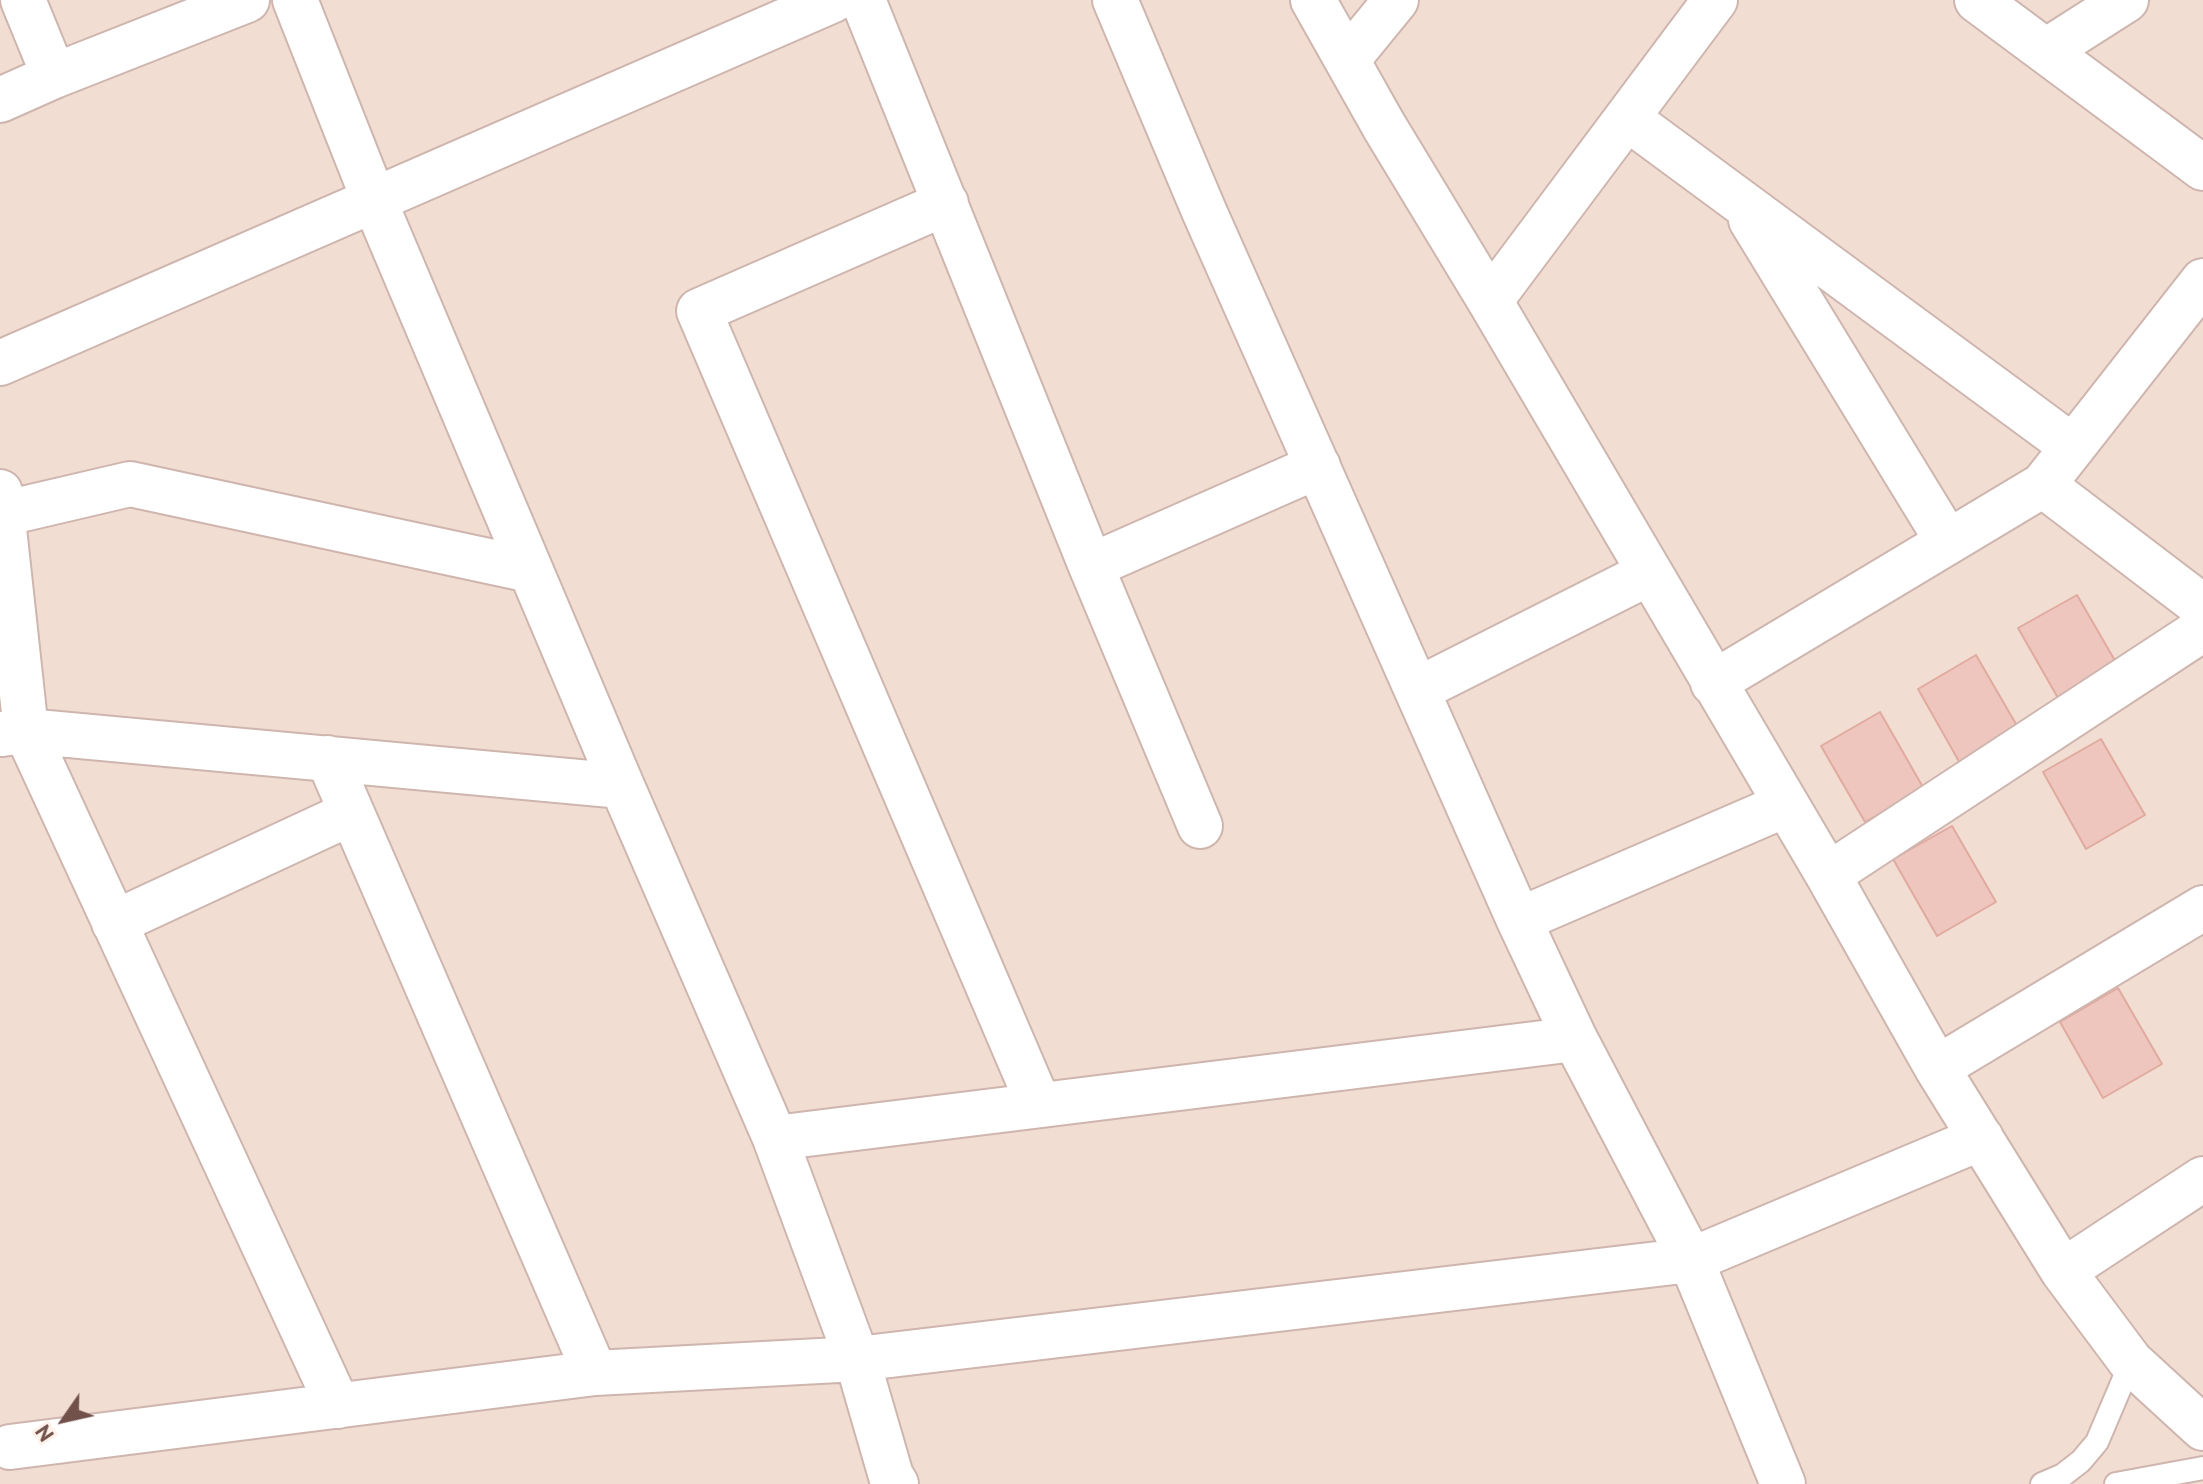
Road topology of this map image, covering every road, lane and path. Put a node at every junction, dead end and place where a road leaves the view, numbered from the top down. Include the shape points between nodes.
1 (23, 0) edge
2 (247, 0) edge
3 (295, 0) edge
4 (833, 0) edge
5 (863, 0) edge
6 (1115, 0) edge
7 (1313, 0) edge
8 (1396, 0) edge
9 (1715, 0) edge
10 (1977, 0) edge
11 (2126, 0) edge
12 (2046, 51) junction
13 (1347, 60) junction
14 (54, 76) junction
15 (0, 100) edge
16 (1627, 118) junction
17 (2203, 168) edge
18 (374, 200) junction
19 (1739, 200) junction
20 (946, 203) junction
21 (2203, 281) edge
22 (1490, 301) junction
23 (0, 363) edge
24 (2073, 447) junction
25 (1318, 466) junction
26 (2043, 485) junction
27 (1, 503) edge
28 (1948, 542) junction
29 (1091, 566) junction
30 (530, 570) junction
31 (1649, 573) junction
32 (2203, 607) edge
33 (2203, 629) edge
34 (1713, 683) junction
35 (1417, 690) junction
36 (13, 733) edge
37 (328, 758) junction
38 (622, 786) junction
39 (1785, 805) junction
40 (351, 813) junction
41 (1200, 826) dead end
42 (1828, 875) junction
43 (2203, 908) edge
44 (1519, 920) junction
45 (114, 923) junction
46 (1575, 1039) junction
47 (1937, 1068) junction
48 (1039, 1105) junction
49 (775, 1138) junction
50 (1981, 1138) junction
51 (2203, 1179) edge
52 (1691, 1260) junction
53 (2063, 1271) junction
54 (857, 1359) junction
55 (2131, 1362) junction
56 (595, 1373) junction
57 (338, 1406) junction
58 (2203, 1428) edge
59 (12, 1452) edge
60 (2203, 1468) edge
61 (896, 1484) edge
62 (1783, 1484) edge
63 (2042, 1484) edge
64 (2116, 1484) edge

1 - 14 street
2 - 14 street
3 - 18 street
4 - 18 street
5 - 20 street
6 - 25 street
7 - 13 street
8 - 13 street
9 - 16 street
10 - 12 street
11 - 12 street
12 - 17 street
13 - 22 street
14 - 15 street
16 - 19 street
16 - 22 street
18 - 23 street
18 - 30 street
19 - 24 street
19 - 28 street
20 - 29 street
20 - 48 street via 699,311
21 - 24 street
22 - 31 street
24 - 26 street
25 - 29 street
25 - 35 street
26 - 28 street
26 - 32 street
27 - 30 street via 130,484
27 - 36 street
28 - 34 street
29 - 41 street
30 - 38 street
31 - 34 street
31 - 35 street
33 - 42 street
34 - 39 street
35 - 44 street
36 - 37 street
36 - 45 street
37 - 38 street
37 - 40 street
38 - 49 street
39 - 42 street
39 - 44 street
40 - 45 street
40 - 56 street
42 - 47 street
43 - 47 street
44 - 46 street
45 - 57 street
46 - 48 street
46 - 52 street
47 - 50 street
48 - 49 street
49 - 54 street
50 - 52 street
50 - 53 street
51 - 53 street
52 - 54 street
52 - 62 street
53 - 55 street
54 - 56 street
54 - 61 street
55 - 58 street
55 - 63 lane via 2097,1442 2063,1475
56 - 57 street
57 - 59 street
60 - 64 lane

